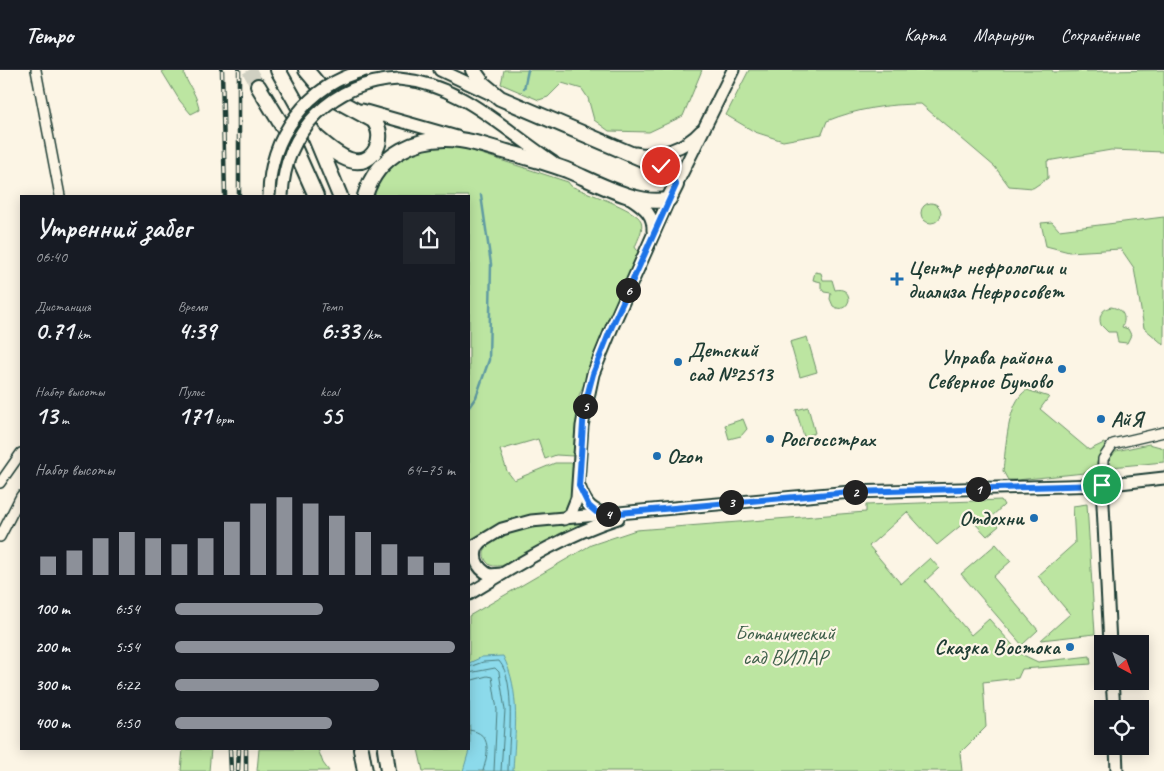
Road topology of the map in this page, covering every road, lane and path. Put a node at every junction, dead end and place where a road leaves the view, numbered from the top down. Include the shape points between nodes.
1 (36, 70) edge
2 (278, 70) edge
3 (306, 70) edge
4 (366, 70) edge
5 (429, 70) edge
6 (440, 70) edge
7 (473, 70) edge
8 (733, 70) edge
9 (458, 78) junction
10 (258, 86) tunnel mouth
11 (500, 98) junction
12 (353, 107) junction
13 (710, 118) junction
14 (315, 136) junction
15 (469, 142) junction
16 (624, 150) junction
17 (568, 171) junction
18 (676, 185) junction
19 (626, 194) junction
20 (60, 195) edge
21 (269, 195) edge
22 (282, 195) edge
23 (316, 195) edge
24 (340, 195) edge
25 (364, 195) edge
26 (669, 199) junction
27 (653, 233) junction
28 (1164, 432) edge
29 (20, 453) edge
30 (1164, 478) edge
31 (0, 483) edge
32 (1102, 485) junction
33 (578, 492) junction
34 (20, 498) edge
35 (585, 516) junction
36 (606, 518) junction
37 (564, 519) junction
38 (490, 534) junction
39 (0, 537) edge
40 (470, 548) edge
41 (502, 574) junction
42 (470, 593) edge
43 (1110, 635) edge
44 (361, 750) edge
45 (385, 750) edge
46 (1116, 755) edge
47 (365, 771) edge
48 (388, 771) edge
49 (1117, 771) edge

1 - 20 street
2 - 14 main road
3 - 12 main road via 327,95
4 - 21 street, bridge via 346,76 323,90 298,113 277,148
5 - 9 street
6 - 9 street
7 - 11 main road via 483,84
8 - 13 street
9 - 11 street
10 - 23 main road via 291,140
11 - 16 main road
12 - 14 main road via 373,120 380,130 378,147 369,156 350,160
12 - 15 street
13 - 16 street via 699,134 673,149 651,155
13 - 18 street
14 - 24 main road
15 - 17 main road
15 - 25 main road via 432,139 410,145 382,165
16 - 18 main road via 666,169
17 - 19 main road
17 - 22 street, bridge via 456,94 428,83 399,79 375,81 330,101 301,131 290,153
18 - 26 main road
19 - 26 main road via 652,201
19 - 27 street via 647,210
26 - 27 street
27 - 33 street via 589,387 582,426
28 - 32 street via 1113,444 1103,459
29 - 31 street
30 - 32 street
32 - 36 street via 851,492 651,509
32 - 43 street
33 - 35 street
33 - 36 street via 589,506
33 - 37 street via 571,513
34 - 39 street
35 - 36 street
35 - 37 street
36 - 41 street
37 - 38 street via 516,524
38 - 40 street
38 - 41 street via 479,544 476,560 484,572 495,576
41 - 42 street
44 - 47 main road
45 - 48 main road
46 - 49 street

